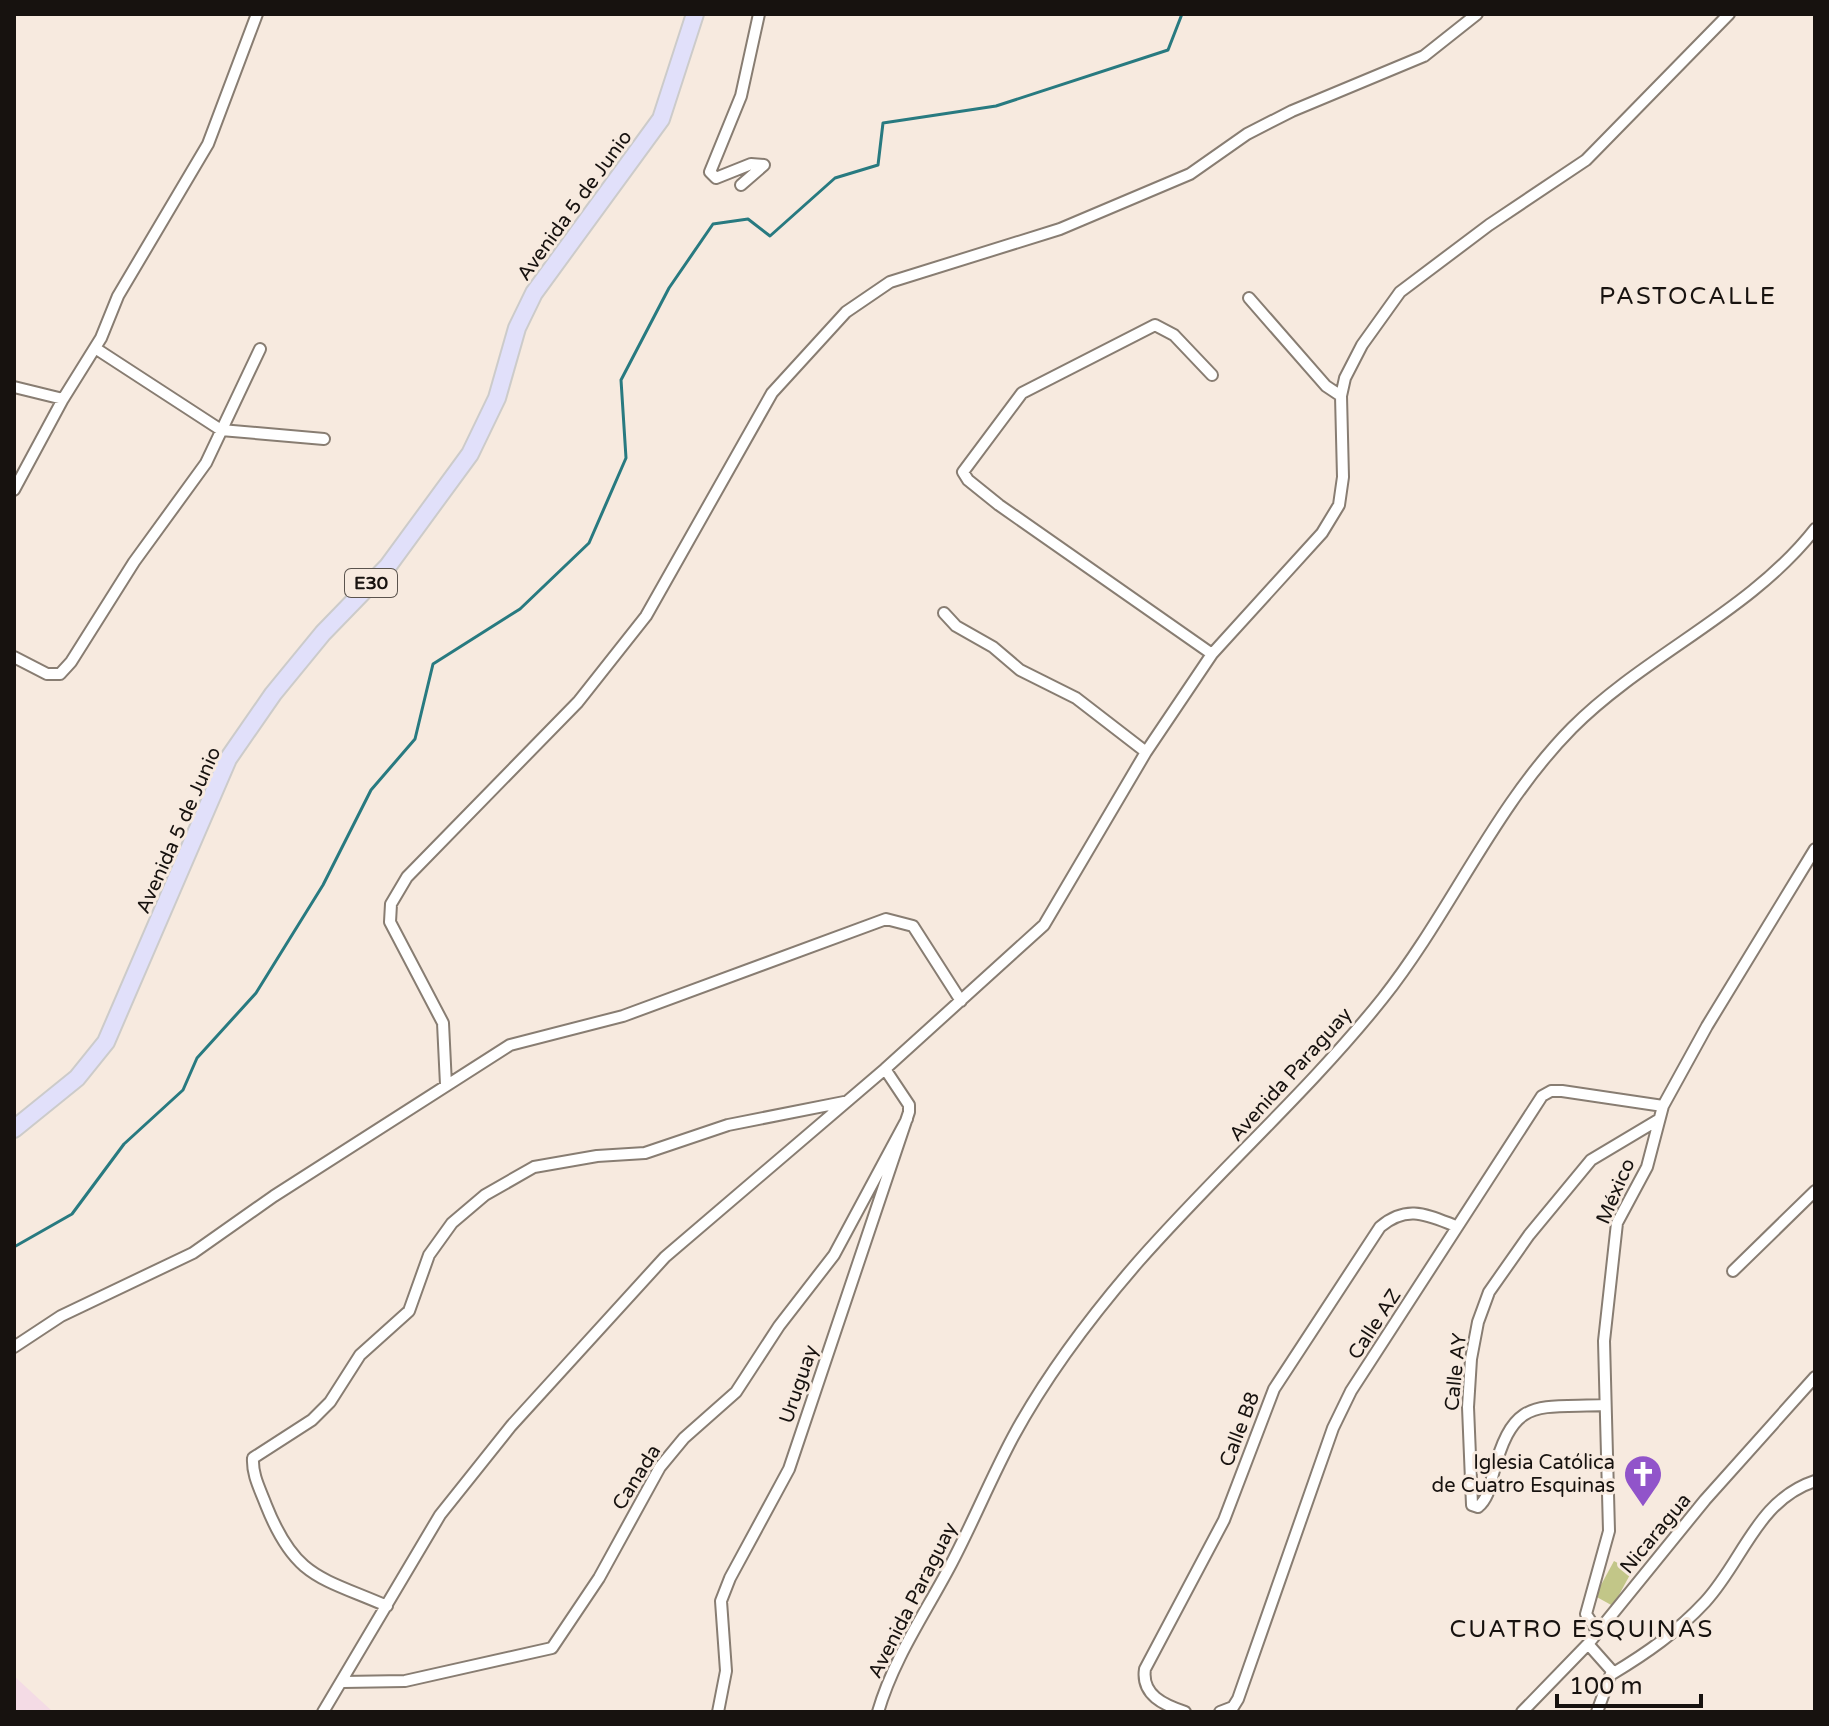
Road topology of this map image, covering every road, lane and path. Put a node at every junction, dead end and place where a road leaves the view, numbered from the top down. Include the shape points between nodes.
1 (257, 14) edge
2 (695, 14) edge
3 (759, 14) edge
4 (1477, 14) edge
5 (1729, 14) edge
6 (741, 185) dead end
7 (1249, 298) dead end
8 (95, 348) junction
9 (260, 349) dead end
10 (1212, 375) dead end
11 (14, 387) edge
12 (1341, 396) junction
13 (63, 399) junction
14 (221, 430) junction
15 (324, 439) dead end
16 (14, 490) edge
17 (1815, 529) edge
18 (944, 613) dead end
19 (1212, 654) junction
20 (14, 657) edge
21 (1146, 752) junction
22 (1815, 849) edge
23 (961, 1001) junction
24 (885, 1069) junction
25 (446, 1085) junction
26 (844, 1102) junction
27 (1663, 1106) junction
28 (907, 1119) junction
29 (1658, 1120) junction
30 (14, 1129) edge
31 (1815, 1191) edge
32 (1456, 1226) junction
33 (1733, 1271) dead end
34 (14, 1347) edge
35 (1815, 1377) edge
36 (1605, 1405) junction
37 (1815, 1481) edge
38 (387, 1606) junction
39 (1597, 1631) junction
40 (1588, 1644) junction
41 (1612, 1674) junction
42 (343, 1682) junction
43 (323, 1712) edge
44 (718, 1712) edge
45 (878, 1712) edge
46 (1185, 1712) edge
47 (1220, 1712) edge
48 (1522, 1712) edge
49 (1597, 1712) edge

1 - 8 street via 208,144 118,296
2 - 30 main road, Avenida 5 de Junio / E30 via 661,119 534,293 517,328 497,398 470,454 388,566 323,633 228,759 106,1042 77,1078
3 - 6 street via 741,96 710,172 716,178 751,164 764,165
4 - 25 street via 1424,56 1292,111 1247,134 1190,174 1060,229 890,282 846,312 772,393 646,616 578,702 407,877 391,904 397,940 443,1023
5 - 12 street via 1586,160 1400,292 1351,365
7 - 12 street via 1326,386
8 - 13 street
8 - 14 street
9 - 14 street
10 - 19 street via 1174,335 1155,325 1022,393 963,472 999,505
11 - 13 street
12 - 19 street via 1339,505 1322,533
13 - 16 street
14 - 15 street
14 - 20 street via 206,463 134,562 71,662 60,674 47,674
17 - 45 street, Avenida Paraguay via 1779,567 1573,727 1510,805 1387,993 1137,1263 1014,1435 914,1628
18 - 21 street via 1020,670 1076,698
19 - 21 street
21 - 23 street via 1044,925
22 - 27 street, México
23 - 24 street
23 - 25 street via 913,926 886,919 623,1016 510,1045
24 - 26 street
24 - 28 street via 909,1105
25 - 34 street via 193,1253 61,1316
26 - 38 street via 665,1257 511,1426 440,1515
26 - 38 street via 728,1125 645,1153 534,1167 485,1195 452,1223 429,1255 409,1311 360,1355 312,1420 253,1458 252,1471 291,1555 304,1569
27 - 29 street, México
27 - 32 street, Calle AZ via 1551,1091 1542,1096
28 - 42 street, Canada via 834,1255 736,1392 660,1467 599,1578 552,1648 405,1681
28 - 44 street, Uruguay via 789,1469 721,1601 726,1671
29 - 36 street, México via 1647,1167 1617,1223 1604,1341
29 - 36 street, Calle AY via 1591,1160 1489,1292 1471,1359 1472,1505 1478,1507 1487,1497 1503,1436 1513,1421 1541,1408
31 - 33 street
32 - 46 street, Calle B8 via 1414,1211 1380,1227 1274,1389 1224,1520 1145,1669 1148,1691
32 - 47 street, Calle AZ via 1333,1428 1233,1707
35 - 39 street, Nicaragua
36 - 39 street, México via 1609,1531 1586,1614
37 - 41 street via 1771,1507 1718,1586 1674,1632
38 - 42 street
39 - 40 street, Nicaragua
40 - 41 street
40 - 48 street, Nicaragua
41 - 49 street
42 - 43 street

